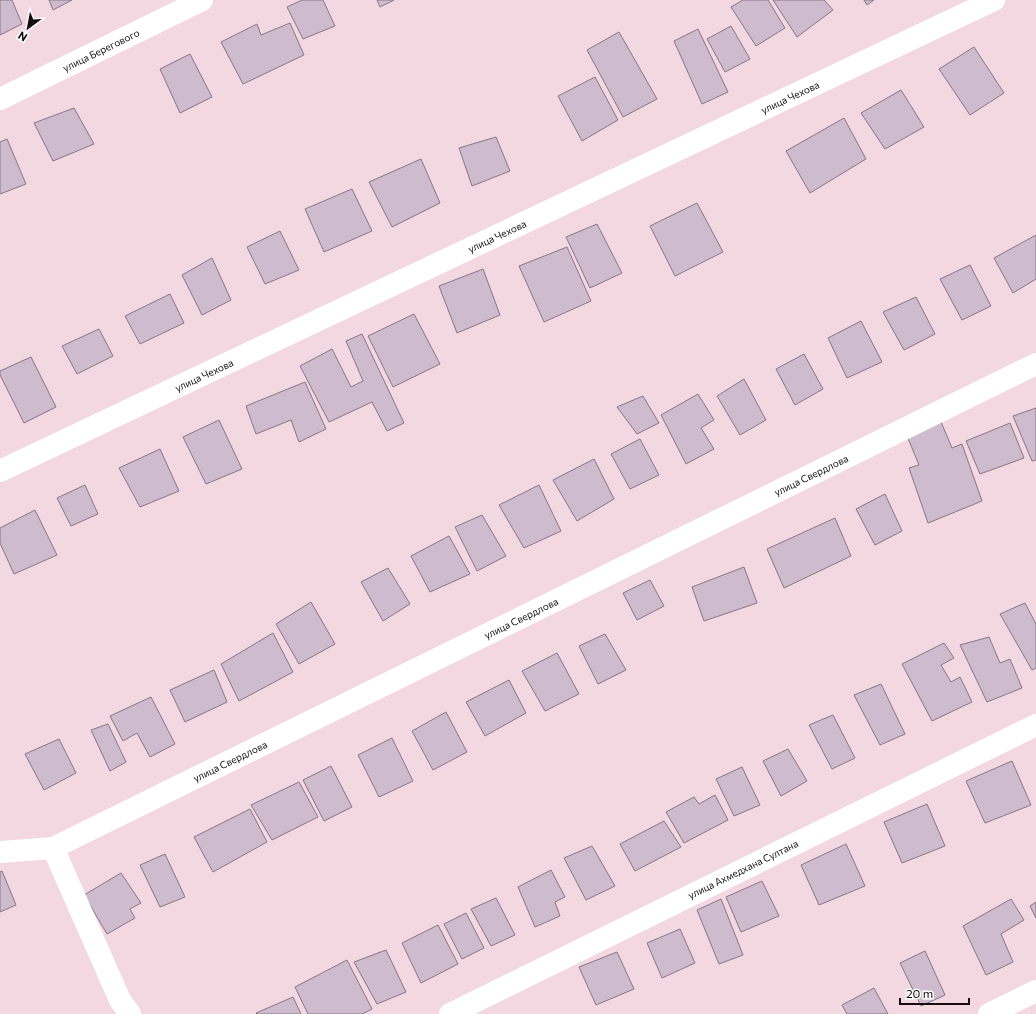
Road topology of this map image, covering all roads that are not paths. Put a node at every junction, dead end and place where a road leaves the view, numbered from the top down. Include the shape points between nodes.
1 (202, 0) edge
2 (994, 0) edge
3 (0, 99) edge
4 (1036, 364) edge
5 (0, 471) edge
6 (1036, 725) edge
7 (52, 848) junction
8 (0, 852) edge
9 (1036, 991) edge
10 (130, 1014) edge
11 (450, 1014) edge
12 (989, 1014) edge

1 - 3 street, улица Берегового
2 - 5 street, улица Чехова
4 - 7 street, улица Свердлова
6 - 11 street, улица Ахмедхана Султана
7 - 8 street, улица Свердлова
7 - 10 street via 120,1000
9 - 12 street

